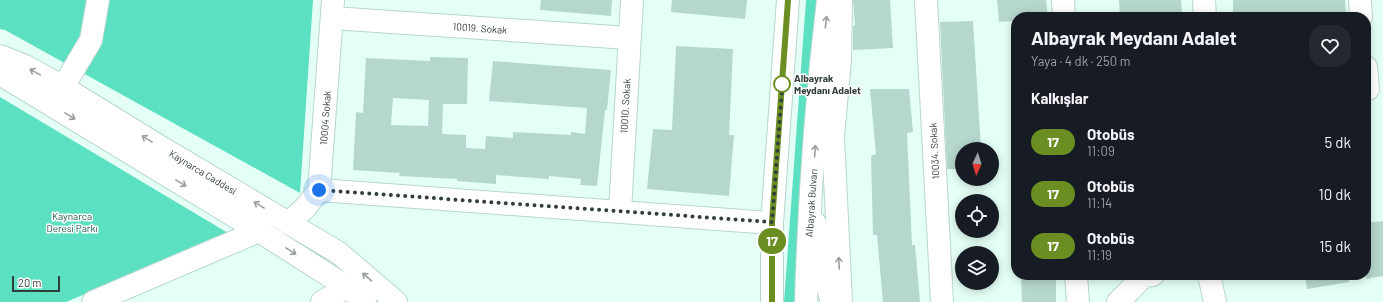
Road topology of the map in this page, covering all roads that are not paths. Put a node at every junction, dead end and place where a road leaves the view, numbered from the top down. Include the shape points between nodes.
1 (98, 0) edge
2 (632, 0) edge
3 (788, 0) edge
4 (828, 0) edge
5 (841, 0) edge
6 (926, 0) edge
7 (1063, 0) edge
8 (1204, 0) edge
9 (1360, 0) edge
10 (333, 9) edge
11 (1064, 12) edge
12 (1205, 12) edge
13 (1361, 12) edge
14 (629, 38) junction
15 (0, 56) edge
16 (0, 74) edge
17 (63, 87) junction
18 (818, 104) junction
19 (833, 137) junction
20 (812, 189) junction
21 (319, 190) junction
22 (620, 211) junction
23 (772, 222) junction
24 (288, 223) junction
25 (259, 231) junction
26 (772, 280) junction
27 (1076, 280) edge
28 (1140, 280) edge
29 (1209, 280) edge
30 (347, 287) junction
31 (93, 302) edge
32 (322, 302) edge
33 (364, 302) edge
34 (396, 302) edge
35 (764, 302) edge
36 (772, 302) edge
37 (806, 302) edge
38 (832, 302) edge
39 (841, 302) edge
40 (942, 302) edge
41 (1078, 302) edge
42 (1118, 302) edge
43 (1215, 302) edge

1 - 17 street via 91,40
2 - 14 street, 10010. Sokak
3 - 23 street
18 -> 4 street, Albayrak Bulvarı
5 - 19 street, Albayrak Bulvarı via 840,60
6 - 40 street, 10034. Sokak
7 - 11 street
8 - 12 street
9 - 13 street
10 - 14 street, 10019. Sokak
10 - 21 street, 10004 Sokak
14 - 22 street, 10010. Sokak
17 -> 15 street, Kaynarca Caddesi via 25,66
16 -> 25 street, Kaynarca Caddesi
24 -> 17 street, Kaynarca Caddesi
18 - 19 street, Albayrak Bulvarı
20 -> 18 street, Albayrak Bulvarı
39 -> 19 street, Albayrak Bulvarı
20 - 37 street, Albayrak Bulvarı
20 - 38 street via 821,264
21 - 22 street
21 - 24 street via 305,208
22 - 23 street
23 - 26 street
34 -> 24 street, Kaynarca Caddesi via 339,253
25 -> 30 street, Kaynarca Caddesi
25 - 31 street
26 - 35 street
26 - 36 street
27 - 41 street
28 - 42 street
29 - 43 street
30 - 32 street
30 - 33 street, Kaynarca Caddesi

